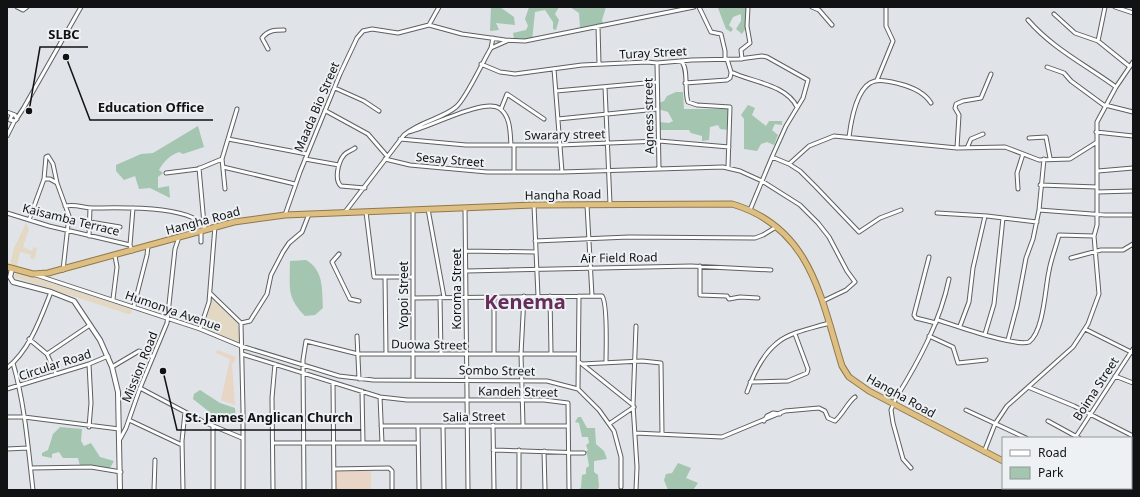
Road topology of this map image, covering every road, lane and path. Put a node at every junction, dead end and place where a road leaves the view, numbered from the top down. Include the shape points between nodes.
1 (17, 7) edge
2 (27, 7) edge
3 (81, 7) edge
4 (439, 7) edge
5 (694, 7) edge
6 (699, 7) edge
7 (748, 7) edge
8 (812, 7) edge
9 (886, 7) edge
10 (1105, 7) edge
11 (1115, 7) edge
12 (1133, 13) edge
13 (1054, 14) dead end
14 (1028, 20) dead end
15 (429, 25) junction
16 (832, 25) dead end
17 (598, 26) junction
18 (284, 30) dead end
19 (493, 38) junction
20 (509, 41) junction
21 (1098, 41) junction
22 (490, 48) junction
23 (268, 49) dead end
24 (742, 58) junction
25 (726, 59) junction
26 (681, 61) junction
27 (1133, 62) edge
28 (657, 63) junction
29 (481, 64) junction
30 (599, 64) junction
31 (1129, 66) junction
32 (1047, 67) dead end
33 (554, 69) junction
34 (731, 72) junction
35 (991, 74) dead end
36 (877, 80) junction
37 (657, 82) junction
38 (685, 83) junction
39 (606, 87) junction
40 (1116, 87) junction
41 (335, 88) junction
42 (556, 91) junction
43 (931, 102) dead end
44 (1105, 105) junction
45 (797, 108) junction
46 (237, 109) dead end
47 (501, 109) junction
48 (657, 109) junction
49 (326, 111) junction
50 (380, 111) dead end
51 (7, 112) edge
52 (450, 112) junction
53 (1133, 112) edge
54 (608, 114) junction
55 (12, 115) junction
56 (452, 116) junction
57 (17, 118) junction
58 (544, 119) dead end
59 (558, 119) junction
60 (14, 122) junction
61 (1096, 132) junction
62 (406, 133) junction
63 (983, 134) dead end
64 (7, 136) edge
65 (1133, 136) edge
66 (849, 137) junction
67 (1029, 138) dead end
68 (228, 139) junction
69 (400, 139) junction
70 (659, 141) junction
71 (1097, 142) junction
72 (608, 143) junction
73 (513, 145) junction
74 (560, 145) junction
75 (730, 147) junction
76 (355, 148) dead end
77 (957, 148) junction
78 (967, 148) junction
79 (307, 154) junction
80 (1023, 154) junction
81 (386, 157) junction
82 (772, 157) junction
83 (1050, 158) junction
84 (305, 159) junction
85 (1044, 159) junction
86 (222, 161) junction
87 (789, 164) junction
88 (340, 165) junction
89 (223, 167) junction
90 (199, 168) junction
91 (728, 168) junction
92 (1133, 168) edge
93 (659, 169) junction
94 (608, 171) junction
95 (1098, 171) junction
96 (514, 172) junction
97 (562, 172) junction
98 (166, 173) dead end
99 (44, 179) junction
100 (762, 181) junction
101 (57, 183) junction
102 (295, 184) junction
103 (1040, 185) junction
104 (1097, 187) junction
105 (365, 188) junction
106 (225, 189) dead end
107 (1018, 189) dead end
108 (1133, 191) edge
109 (1097, 192) junction
110 (355, 201) junction
111 (610, 204) junction
112 (534, 205) junction
113 (587, 205) junction
114 (66, 206) junction
115 (90, 208) junction
116 (132, 208) junction
117 (465, 208) junction
118 (414, 210) junction
119 (428, 210) junction
120 (750, 210) junction
121 (901, 210) dead end
122 (1039, 210) junction
123 (355, 212) junction
124 (366, 212) junction
125 (7, 213) edge
126 (345, 213) junction
127 (937, 213) dead end
128 (309, 214) junction
129 (1097, 214) junction
130 (285, 215) junction
131 (1133, 215) edge
132 (986, 216) junction
133 (1003, 218) junction
134 (29, 220) junction
135 (90, 222) junction
136 (1037, 222) junction
137 (204, 224) junction
138 (120, 226) dead end
139 (215, 226) junction
140 (776, 227) junction
141 (68, 231) junction
142 (204, 231) junction
143 (89, 236) junction
144 (1094, 236) junction
145 (179, 237) junction
146 (589, 239) junction
147 (172, 240) junction
148 (534, 241) junction
149 (201, 242) dead end
150 (1133, 244) edge
151 (130, 245) junction
152 (148, 246) junction
153 (175, 249) junction
154 (132, 251) junction
155 (466, 251) junction
156 (1094, 251) junction
157 (536, 252) junction
158 (339, 254) dead end
159 (115, 256) junction
160 (929, 257) dead end
161 (1071, 258) dead end
162 (700, 266) junction
163 (10, 268) edge
164 (591, 268) junction
165 (536, 269) junction
166 (63, 270) junction
167 (771, 270) dead end
168 (467, 271) junction
169 (36, 275) junction
170 (385, 277) junction
171 (412, 277) junction
172 (949, 279) dead end
173 (9, 281) edge
174 (51, 292) junction
175 (210, 293) junction
176 (524, 296) junction
177 (538, 296) junction
178 (550, 296) junction
179 (579, 296) junction
180 (592, 296) junction
181 (442, 297) junction
182 (466, 297) junction
183 (494, 297) junction
184 (413, 298) junction
185 (758, 298) dead end
186 (113, 299) junction
187 (359, 301) dead end
188 (823, 301) junction
189 (134, 306) junction
190 (167, 318) junction
191 (937, 321) junction
192 (241, 322) junction
193 (829, 322) junction
194 (90, 325) junction
195 (636, 326) dead end
196 (960, 326) junction
197 (200, 328) junction
198 (1085, 329) junction
199 (795, 334) junction
200 (985, 334) junction
201 (357, 336) dead end
202 (929, 336) junction
203 (29, 339) junction
204 (1008, 340) junction
205 (241, 346) junction
206 (1132, 351) edge
207 (551, 353) junction
208 (47, 354) junction
209 (242, 354) junction
210 (358, 354) junction
211 (386, 354) junction
212 (413, 354) junction
213 (441, 354) junction
214 (494, 354) junction
215 (521, 354) junction
216 (578, 354) junction
217 (467, 355) junction
218 (108, 356) junction
219 (153, 356) junction
220 (986, 360) dead end
221 (606, 362) junction
222 (636, 362) junction
223 (13, 363) junction
224 (580, 363) junction
225 (89, 364) junction
226 (275, 364) junction
227 (304, 365) junction
228 (112, 367) junction
229 (7, 368) edge
230 (304, 372) junction
231 (56, 374) junction
232 (1115, 376) junction
233 (359, 379) junction
234 (413, 380) junction
235 (468, 380) junction
236 (521, 381) junction
237 (750, 382) junction
238 (333, 383) junction
239 (1133, 383) edge
240 (20, 386) junction
241 (1028, 386) junction
242 (140, 388) junction
243 (7, 389) edge
244 (578, 389) junction
245 (362, 391) junction
246 (747, 392) dead end
247 (380, 397) junction
248 (855, 397) dead end
249 (468, 400) junction
250 (522, 401) junction
251 (894, 404) junction
252 (634, 405) junction
253 (966, 410) dead end
254 (185, 412) junction
255 (1091, 415) junction
256 (7, 417) edge
257 (24, 417) junction
258 (119, 421) junction
259 (128, 421) junction
260 (1048, 421) dead end
261 (609, 424) junction
262 (995, 424) junction
263 (493, 425) junction
264 (522, 425) junction
265 (212, 426) junction
266 (381, 426) junction
267 (418, 426) junction
268 (443, 426) junction
269 (468, 426) junction
270 (568, 426) junction
271 (89, 427) junction
272 (119, 429) junction
273 (635, 433) junction
274 (662, 433) junction
275 (1131, 435) edge
276 (1024, 437) edge
277 (1077, 437) edge
278 (242, 438) junction
279 (120, 439) junction
280 (273, 443) junction
281 (333, 443) junction
282 (363, 443) junction
283 (382, 443) junction
284 (303, 444) junction
285 (418, 444) junction
286 (182, 445) junction
287 (28, 448) junction
288 (7, 449) edge
289 (493, 450) junction
290 (519, 450) junction
291 (544, 451) junction
292 (569, 452) junction
293 (984, 452) junction
294 (584, 453) dead end
295 (155, 460) dead end
296 (1002, 461) edge
297 (31, 468) junction
298 (911, 468) dead end
299 (334, 469) junction
300 (120, 472) junction
301 (621, 487) dead end
302 (33, 490) edge
303 (120, 490) edge
304 (154, 490) edge
305 (183, 490) edge
306 (213, 490) edge
307 (243, 490) edge
308 (273, 490) edge
309 (304, 490) edge
310 (334, 490) edge
311 (392, 490) edge
312 (419, 490) edge
313 (444, 490) edge
314 (468, 490) edge
315 (494, 490) edge
316 (519, 490) edge
317 (545, 490) edge
318 (569, 490) edge
319 (636, 490) edge

1 - 2 street via 23,10
3 - 57 street
4 - 15 street
5 - 17 street
6 - 25 street via 711,32 721,34
7 - 24 street via 747,26 750,43 741,50
8 - 16 street via 819,10
9 - 36 street via 886,26 893,42
10 - 21 street
11 - 12 street
13 - 21 street via 1075,33
14 - 40 street via 1062,50
15 - 19 street
15 - 41 street, Maada Bio Street via 404,32 367,30 360,34
17 - 20 street via 525,41
17 - 30 street
18 - 23 street via 265,33 262,38
19 - 20 street
19 - 22 street
20 - 22 street
21 - 31 street
22 - 29 street
24 - 25 street, Turay Street
24 - 45 street, Turay Street via 767,57 807,78 804,95
25 - 26 street, Turay Street
25 - 34 street
26 - 28 street, Turay Street
26 - 38 street via 685,67
27 - 31 street
28 - 30 street, Turay Street
28 - 37 street, Agness street
29 - 33 street, Turay Street via 500,72 515,74
29 - 52 street via 462,101
30 - 33 street, Turay Street
31 - 40 street
32 - 44 street via 1064,73
33 - 42 street
34 - 38 street via 727,80
34 - 45 street via 767,84 793,100
35 - 77 street via 981,98 956,104
36 - 43 street via 916,90
36 - 66 street via 869,84 862,93 852,119
37 - 39 street
37 - 48 street, Agness street
38 - 75 street via 690,104 730,106
39 - 42 street
39 - 54 street
40 - 44 street
41 - 49 street, Maada Bio Street
41 - 50 street via 364,100
42 - 59 street
44 - 53 street
44 - 61 street via 1098,118
45 - 82 street
46 - 68 street
47 - 56 street via 489,107
47 - 58 street via 507,94
47 - 73 street via 509,123
48 - 54 street
48 - 70 street, Agness street
49 - 79 street, Maada Bio Street
49 - 81 street via 368,134
51 - 55 street
52 - 56 street
52 - 62 street via 420,124
54 - 59 street
54 - 72 street
55 - 57 street
55 - 60 street via 10,120
56 - 62 street
57 - 60 street
59 - 74 street
60 - 64 street
61 - 65 street
61 - 71 street
62 - 69 street
63 - 78 street via 971,139
66 - 77 street
66 - 87 street via 830,137 814,143
67 - 83 street via 1046,137
68 - 79 street
68 - 86 street
69 - 73 street, Swarary street via 466,145
69 - 81 street
70 - 72 street, Swarary street
70 - 75 street, Swarary street
70 - 93 street, Agness street
71 - 83 street via 1070,159
71 - 95 street
72 - 74 street, Swarary street
72 - 94 street
73 - 74 street, Swarary street
73 - 96 street
74 - 97 street
75 - 91 street
76 - 88 street via 344,156
77 - 78 street
78 - 80 street via 1005,147
79 - 84 street, Maada Bio Street
80 - 85 street
80 - 107 street via 1017,173
81 - 96 street, Sesay Street via 405,164 459,171
81 - 105 street
82 - 87 street
82 - 100 street
83 - 85 street
84 - 88 street
84 - 102 street, Maada Bio Street
85 - 103 street
86 - 89 street
86 - 90 street
87 - 121 street via 800,171 859,232 880,218
88 - 105 street via 340,186
89 - 102 street
89 - 106 street
90 - 98 street
90 - 137 street
91 - 93 street, Sesay Street
91 - 100 street
92 - 95 street
93 - 94 street, Sesay Street
94 - 97 street, Sesay Street
94 - 111 street
95 - 104 street
96 - 97 street, Sesay Street
99 - 101 street via 52,179
99 - 101 street via 47,156 51,158
99 - 134 street
100 - 120 street
100 - 188 street via 790,198 818,223 854,280 854,285
101 - 114 street
102 - 130 street, Maada Bio Street
103 - 104 street
103 - 122 street
104 - 109 street
105 - 110 street
108 - 109 street
109 - 129 street
110 - 123 street
110 - 126 street
111 - 113 highway, Hangha Road
111 - 120 highway, Hangha Road via 724,203
112 - 113 highway, Hangha Road
112 - 117 highway, Hangha Road
112 - 148 street
113 - 146 street
114 - 115 street via 82,205
114 - 141 street via 69,216
115 - 116 street
115 - 135 street
116 - 137 street via 161,209
116 - 151 street
117 - 119 highway, Hangha Road
117 - 155 street, Koroma Street
118 - 119 highway, Hangha Road
118 - 124 highway, Hangha Road
118 - 171 street, Yopoi Street
119 - 181 street
120 - 140 highway, Hangha Road
122 - 129 street
122 - 136 street
123 - 124 highway, Hangha Road
123 - 126 highway, Hangha Road
124 - 170 street via 373,276
125 - 134 street, Kaisamba Terrace
126 - 128 highway, Hangha Road
127 - 132 street
128 - 130 highway, Hangha Road
128 - 192 street via 304,228 289,243 276,265 267,294 258,310 250,321
129 - 131 street
129 - 144 street
130 - 139 highway, Hangha Road
132 - 133 street
132 - 196 street via 973,268 969,302
133 - 136 street
133 - 200 street via 994,304
134 - 141 street, Kaisamba Terrace
135 - 138 street
135 - 143 street
136 - 204 street via 1026,258
137 - 142 street
139 - 142 highway, Hangha Road
139 - 175 street
140 - 146 street via 755,238 667,236
140 - 188 highway, Hangha Road via 789,238 803,256
141 - 143 street, Kaisamba Terrace
141 - 166 street
142 - 145 highway, Hangha Road
142 - 149 street
143 - 151 street, Kaisamba Terrace
144 - 156 street
144 - 204 street via 1058,234 1042,313 1032,339 1026,343
145 - 147 highway, Hangha Road
145 - 153 street
146 - 148 street
146 - 164 street
147 - 152 highway, Hangha Road
147 - 153 street
148 - 157 street
150 - 156 street via 1123,250
151 - 154 street
152 - 154 highway, Hangha Road
152 - 189 street
153 - 190 street, Mission Road
154 - 159 highway, Hangha Road
155 - 157 street
155 - 168 street, Koroma Street
156 - 161 street
156 - 198 street via 1099,294
157 - 165 street
158 - 187 street via 332,262 350,299
159 - 166 highway, Hangha Road
159 - 186 street via 117,267
160 - 191 street via 914,315 916,318
162 - 164 street, Air Field Road
162 - 167 street, Air Field Road
162 - 185 street via 700,295 727,296 729,299
163 - 169 highway, Hangha Road
163 - 173 street
164 - 165 street, Air Field Road
164 - 180 street
165 - 168 street, Air Field Road
165 - 177 street
166 - 169 highway, Hangha Road
168 - 182 street, Koroma Street
169 - 186 street, Humonya Avenue
170 - 171 street
170 - 211 street
171 - 184 street, Yopoi Street
172 - 191 street
173 - 174 street
174 - 194 street via 74,301
174 - 203 street
175 - 192 street
175 - 197 street
176 - 177 street
176 - 183 street
176 - 215 street
177 - 178 street
178 - 179 street
178 - 207 street
179 - 180 street
179 - 216 street
180 - 221 street via 604,298
181 - 182 street
181 - 184 street
181 - 213 street
182 - 183 street
182 - 217 street, Koroma Street
183 - 214 street
184 - 212 street, Yopoi Street
186 - 189 street, Humonya Avenue
188 - 193 highway, Hangha Road
189 - 190 street, Humonya Avenue
190 - 197 street, Humonya Avenue
190 - 219 street, Mission Road
191 - 196 street
191 - 202 street
192 - 205 street
193 - 199 street
193 - 251 highway, Hangha Road via 845,373 869,391
194 - 208 street
194 - 218 street
195 - 222 street
196 - 200 street
197 - 205 street, Humonya Avenue
198 - 206 street
198 - 241 street via 1073,347
199 - 237 street via 774,346 764,357
199 - 237 street via 808,369 807,373 788,381
200 - 204 street
201 - 210 street
202 - 220 street via 953,347 958,363
202 - 251 street
203 - 208 street
203 - 223 street
205 - 209 street
205 - 227 street, Humonya Avenue
206 - 232 street, Boima Street
207 - 215 street, Duowa Street
207 - 216 street, Duowa Street
208 - 231 street
209 - 226 street, Kandeh Street
209 - 278 street
210 - 211 street, Duowa Street
210 - 227 street, Duowa Street via 306,340
210 - 233 street
211 - 212 street, Duowa Street
212 - 213 street, Duowa Street
212 - 234 street, Yopoi Street
213 - 217 street, Duowa Street
214 - 215 street, Duowa Street
214 - 217 street, Duowa Street
215 - 236 street
216 - 224 street
217 - 235 street, Koroma Street
218 - 225 street, Circular Road
218 - 228 street
219 - 228 street via 140,351
219 - 242 street, Mission Road
221 - 222 street
221 - 224 street
222 - 252 street
222 - 274 street via 662,364
223 - 229 street
223 - 240 street
224 - 244 street
224 - 252 street
225 - 231 street, Circular Road
225 - 271 street
226 - 230 street, Kandeh Street
226 - 280 street via 272,387
227 - 230 street
227 - 233 street, Sombo Street via 339,376
228 - 258 street via 118,392
230 - 238 street, Kandeh Street
230 - 284 street
231 - 240 street, Circular Road
232 - 239 street
232 - 255 street, Boima Street
233 - 234 street, Sombo Street
234 - 235 street, Sombo Street
235 - 236 street, Sombo Street
235 - 249 street, Koroma Street
236 - 244 street, Sombo Street via 555,382
236 - 250 street
237 - 246 street
238 - 245 street, Kandeh Street
238 - 281 street
240 - 243 street, Circular Road
240 - 257 street
241 - 255 street
241 - 262 street via 1007,406
242 - 254 street
242 - 259 street, Mission Road
244 - 261 street, Sombo Street
245 - 247 street, Kandeh Street
245 - 282 street
247 - 249 street, Kandeh Street via 407,400
247 - 266 street
248 - 274 street via 844,414 835,421 828,418 825,411 819,408 792,410 722,437
249 - 250 street, Kandeh Street
249 - 269 street, Koroma Street
250 - 264 street
250 - 270 street, Kandeh Street via 568,403
251 - 293 highway, Hangha Road
251 - 298 street via 893,423 903,459
252 - 261 street
252 - 273 street
253 - 262 street
254 - 265 street
254 - 286 street
255 - 275 street
255 - 277 street, Boima Street
256 - 257 street
257 - 271 street
257 - 287 street
258 - 259 street
258 - 272 street
259 - 279 street, Mission Road
259 - 286 street
260 - 277 street
261 - 301 street, Sombo Street via 620,450
262 - 276 street
262 - 293 street
263 - 264 street, Salia Street
263 - 269 street, Salia Street
263 - 289 street
264 - 270 street, Salia Street
265 - 278 street
265 - 306 street
266 - 267 street, Salia Street
266 - 283 street
267 - 268 street, Salia Street
267 - 285 street
268 - 269 street, Salia Street
268 - 313 street
269 - 314 street, Koroma Street
270 - 292 street
271 - 272 street
272 - 279 street
273 - 274 street
273 - 319 street
278 - 307 street
279 - 300 street
280 - 284 street
280 - 308 street
281 - 282 street
281 - 284 street
281 - 299 street
282 - 283 street
283 - 285 street
284 - 309 street
285 - 312 street
286 - 305 street
287 - 288 street
287 - 297 street
289 - 290 street
289 - 315 street
290 - 291 street
290 - 316 street
291 - 292 street
291 - 317 street
292 - 294 street
292 - 318 street
293 - 296 highway, Hangha Road
295 - 304 street
297 - 300 street via 91,467
297 - 302 street
299 - 310 street
299 - 311 street via 389,468 392,471
300 - 303 street

